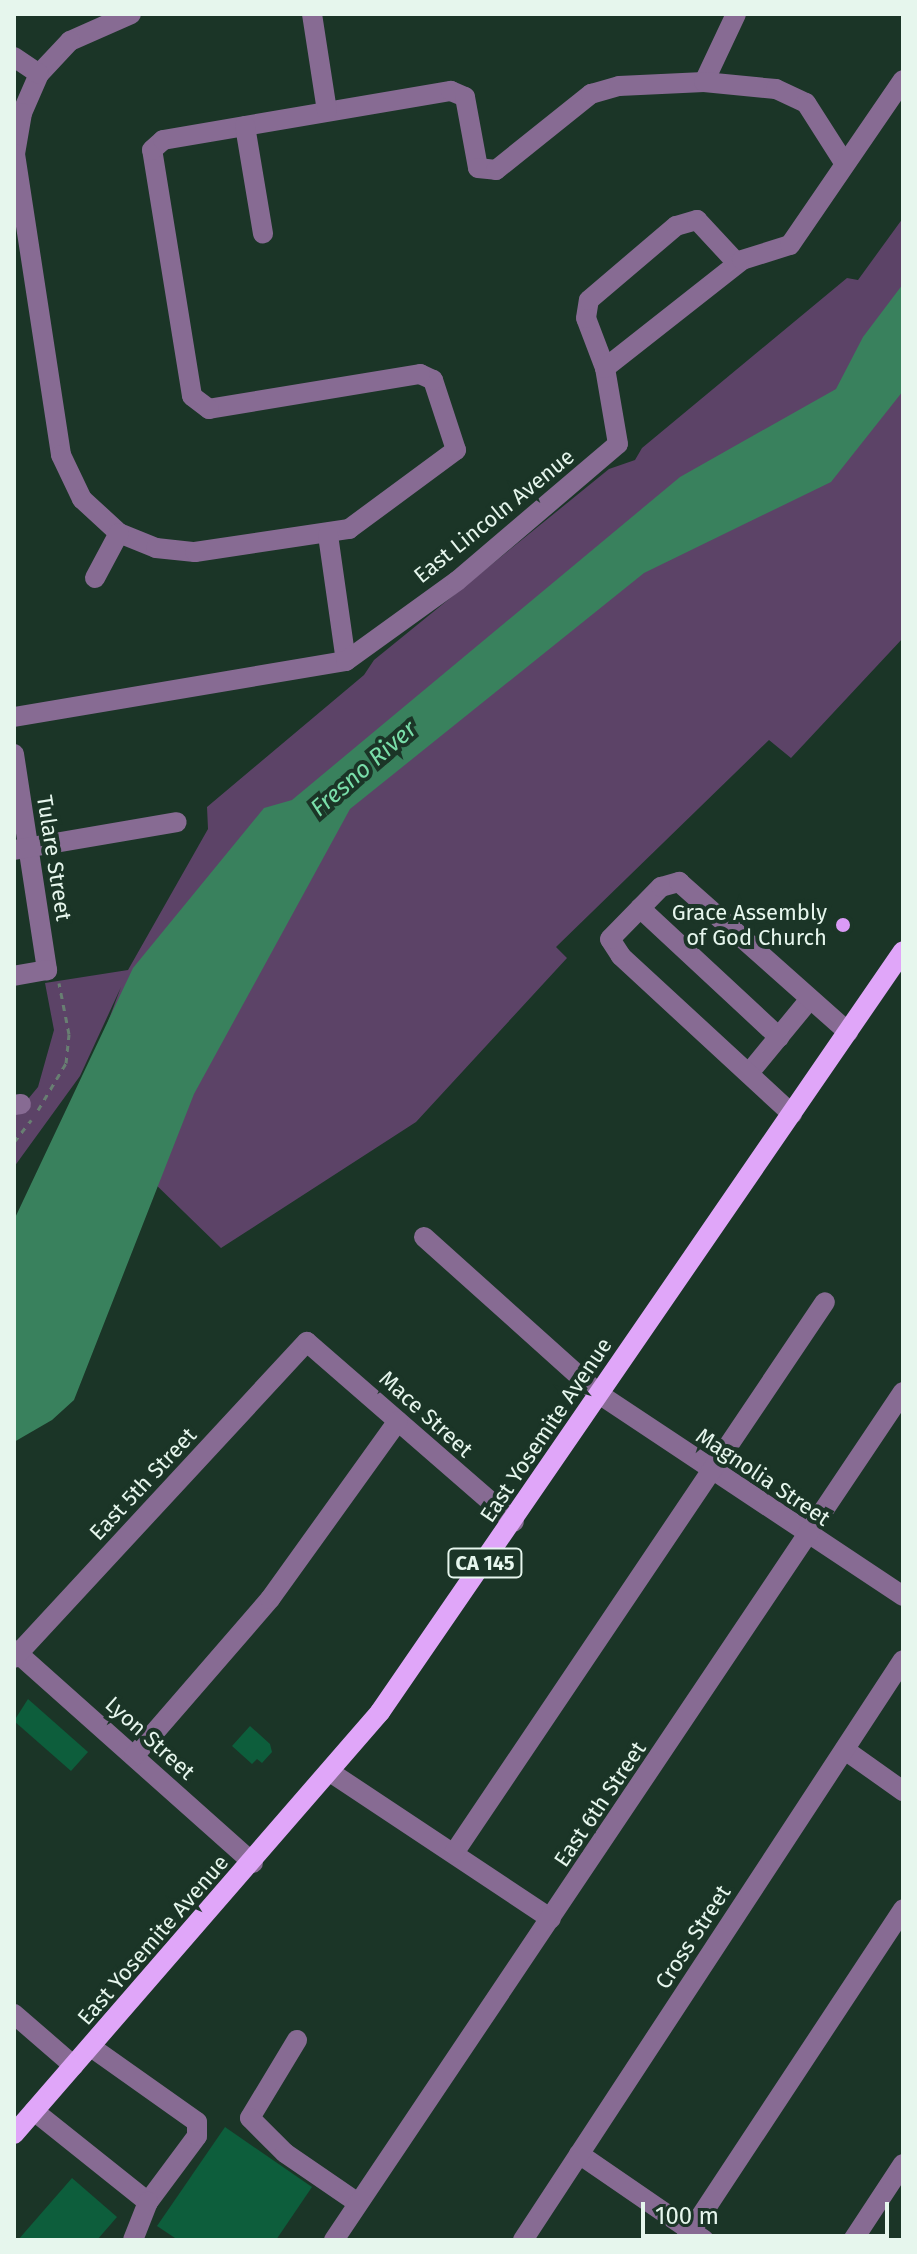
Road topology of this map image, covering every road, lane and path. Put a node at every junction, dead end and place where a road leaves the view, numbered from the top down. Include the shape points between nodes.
1 (131, 14) edge
2 (312, 14) edge
3 (736, 14) edge
4 (14, 57) edge
5 (39, 74) junction
6 (903, 80) edge
7 (704, 82) junction
8 (327, 111) junction
9 (245, 126) junction
10 (843, 161) junction
11 (263, 233) dead end
12 (737, 263) junction
13 (605, 368) junction
14 (119, 533) junction
15 (328, 535) junction
16 (95, 578) dead end
17 (346, 661) junction
18 (14, 717) edge
19 (14, 754) edge
20 (177, 822) dead end
21 (21, 848) edge
22 (640, 908) junction
23 (903, 951) edge
24 (14, 976) edge
25 (53, 976) junction
26 (810, 999) junction
27 (848, 1032) junction
28 (779, 1037) junction
29 (749, 1073) junction
30 (792, 1114) junction
31 (14, 1142) edge
32 (424, 1237) dead end
33 (825, 1302) dead end
34 (307, 1342) joint
35 (903, 1392) edge
36 (599, 1394) junction
37 (398, 1421) junction
38 (710, 1470) junction
39 (514, 1522) junction
40 (810, 1538) junction
41 (903, 1596) edge
42 (15, 1654) edge
43 (903, 1660) edge
44 (845, 1750) junction
45 (134, 1756) junction
46 (330, 1772) junction
47 (903, 1791) edge
48 (454, 1853) junction
49 (253, 1863) junction
50 (903, 1910) edge
51 (551, 1919) junction
52 (14, 2014) edge
53 (297, 2040) dead end
54 (91, 2047) junction
55 (74, 2066) junction
56 (34, 2111) junction
57 (14, 2134) edge
58 (579, 2154) junction
59 (903, 2164) edge
60 (148, 2202) junction
61 (358, 2203) junction
62 (693, 2237) edge
63 (133, 2240) edge
64 (334, 2240) edge
65 (523, 2240) edge
66 (853, 2240) edge

1 - 5 street via 70,41
2 - 8 street
3 - 7 street
4 - 5 street
5 - 14 street via 22,113 15,154 61,455 82,499
6 - 10 street
7 - 8 street via 619,86 591,94 496,170 478,168 465,97 451,91
7 - 10 street via 776,89 806,103
8 - 9 street
9 - 11 street
9 - 15 street via 163,140 152,150 192,396 209,409 420,374 433,380 456,450 349,529
10 - 12 street via 790,245
12 - 13 street
12 - 13 street via 697,220 676,226 589,300 586,318
13 - 17 street, East Lincoln Avenue via 618,444 457,581
14 - 15 street via 156,548 195,552
14 - 16 street
15 - 17 street
17 - 18 street, East Lincoln Avenue
19 - 21 street, Tulare Street
20 - 21 street
21 - 25 street, Tulare Street
22 - 26 street via 661,887 679,882
22 - 28 street
22 - 29 street via 610,939 621,956
23 - 27 main road, East Yosemite Avenue / CA 145
24 - 25 street
25 - 31 path via 69,1034 66,1063 51,1094
26 - 27 street
26 - 28 street
27 - 30 main road, East Yosemite Avenue / CA 145
28 - 29 street
29 - 30 street
30 - 36 main road, East Yosemite Avenue / CA 145
32 - 36 street, Magnolia Street
33 - 38 street
34 - 37 street, Mace Street
34 - 42 street, East 5th Street
35 - 40 street, East 6th Street
36 - 38 street, Magnolia Street
36 - 39 main road, East Yosemite Avenue / CA 145
37 - 39 street, Mace Street
37 - 45 street via 270,1599
38 - 40 street, Magnolia Street
38 - 48 street
39 - 46 main road, East Yosemite Avenue / CA 145 via 380,1712
40 - 41 street, Magnolia Street
40 - 51 street, East 6th Street
42 - 45 street, Lyon Street
43 - 44 street, Cross Street
44 - 47 street
44 - 58 street, Cross Street
45 - 49 street, Lyon Street
46 - 48 street
46 - 49 main road, East Yosemite Avenue / CA 145
48 - 51 street
49 - 54 main road, East Yosemite Avenue / CA 145
50 - 62 street
51 - 61 street, East 6th Street
52 - 55 street
53 - 61 street via 250,2118 285,2153
54 - 55 main road, East Yosemite Avenue / CA 145
54 - 60 street via 197,2122 197,2136
55 - 56 main road, East Yosemite Avenue / CA 145
56 - 57 main road, East Yosemite Avenue / CA 145
56 - 60 street
58 - 62 street
58 - 65 street, Cross Street
59 - 66 street
60 - 63 street
61 - 64 street, East 6th Street

